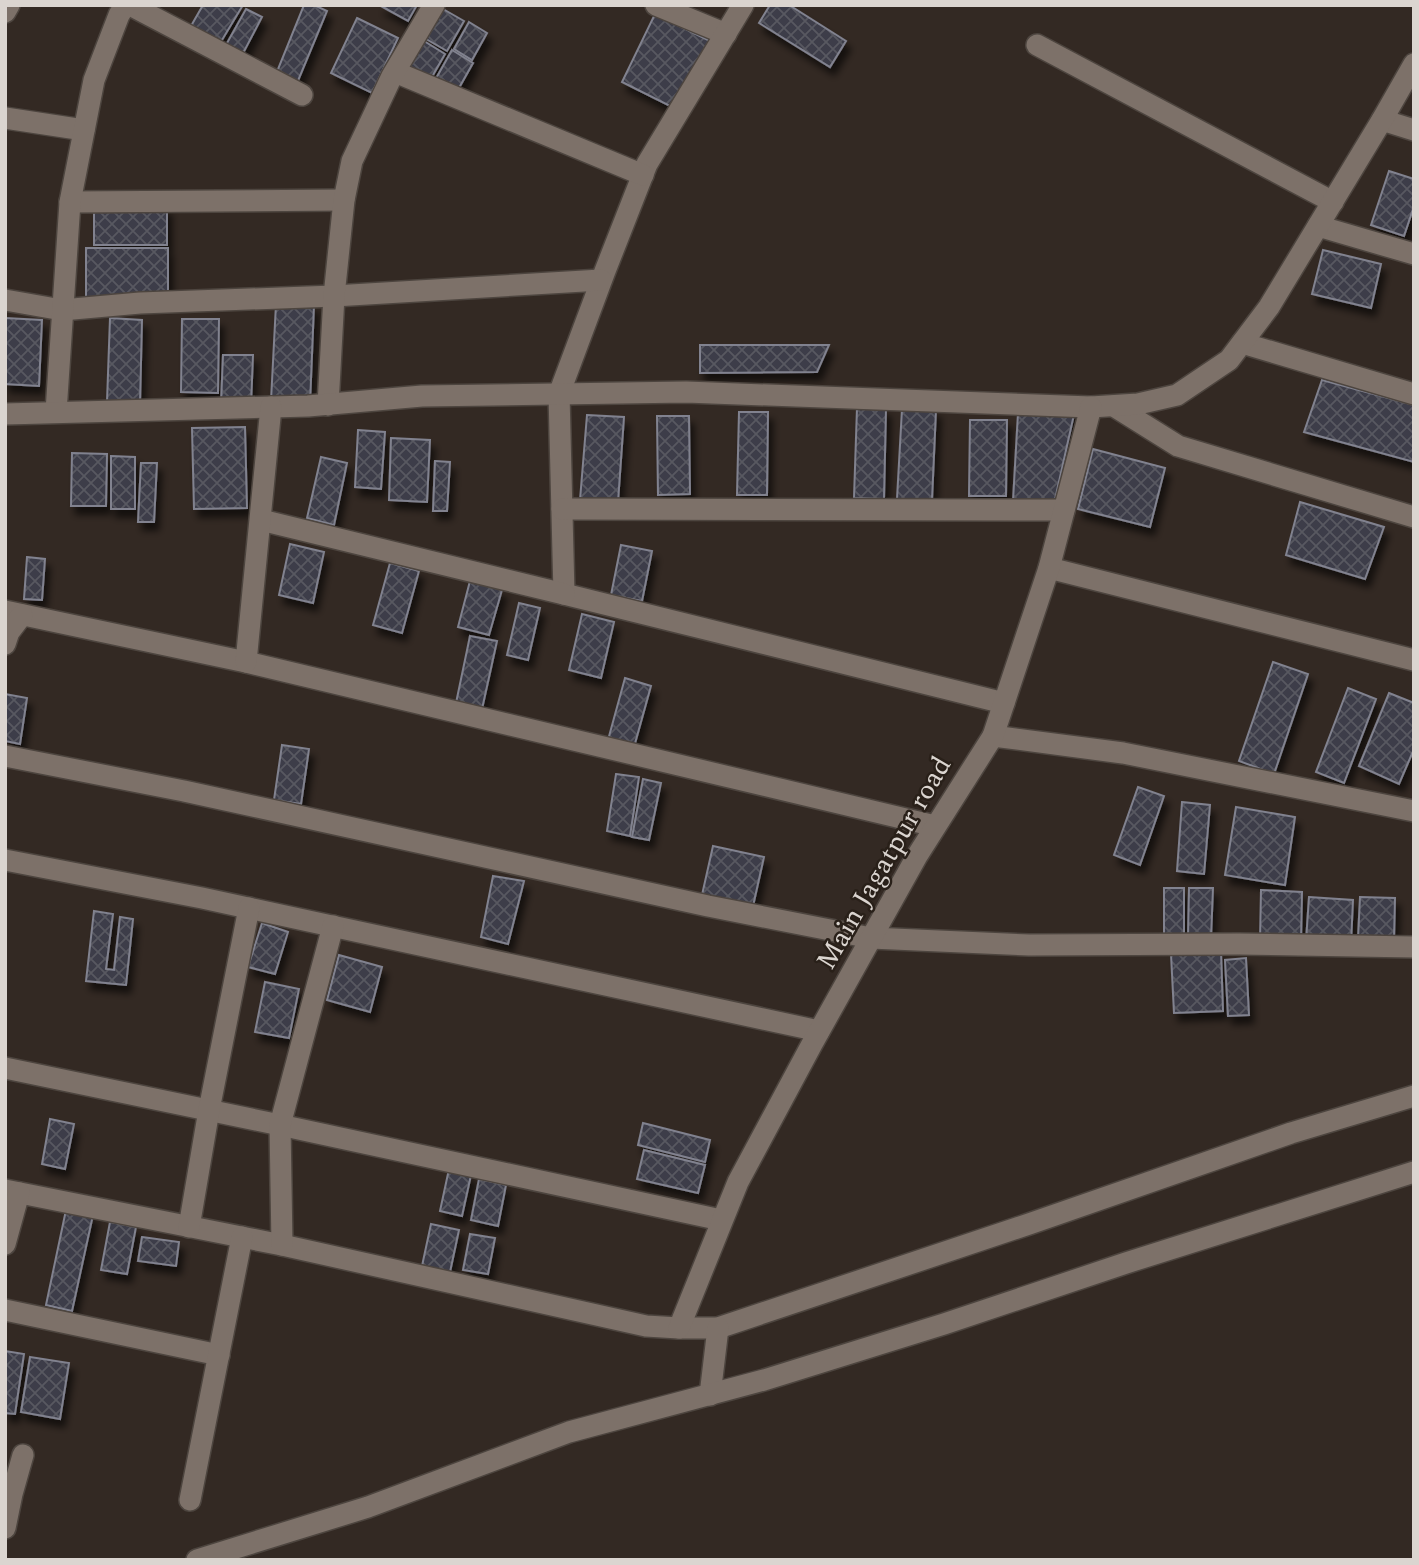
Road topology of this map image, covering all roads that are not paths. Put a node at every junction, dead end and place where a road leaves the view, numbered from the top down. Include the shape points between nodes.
1 (9, 5) edge
2 (125, 5) edge
3 (130, 5) edge
4 (434, 5) edge
5 (656, 5) edge
6 (743, 5) edge
7 (5, 12) edge
8 (726, 34) junction
9 (1037, 45) dead end
10 (1414, 64) edge
11 (395, 72) junction
12 (302, 95) dead end
13 (5, 118) edge
14 (1382, 120) junction
15 (84, 130) junction
16 (1414, 130) edge
17 (643, 175) junction
18 (344, 200) junction
19 (70, 202) junction
20 (1333, 202) junction
21 (1318, 226) junction
22 (1414, 254) edge
23 (601, 281) junction
24 (334, 296) junction
25 (5, 300) edge
26 (62, 310) junction
27 (1242, 343) junction
28 (559, 394) junction
29 (1414, 394) edge
30 (328, 405) junction
31 (1114, 406) junction
32 (271, 407) junction
33 (1091, 407) junction
34 (56, 412) junction
35 (5, 414) edge
36 (562, 509) junction
37 (1064, 510) junction
38 (1414, 517) edge
39 (261, 520) junction
40 (1049, 568) junction
41 (564, 594) junction
42 (14, 613) edge
43 (5, 644) edge
44 (1414, 660) edge
45 (246, 662) junction
46 (1004, 703) junction
47 (993, 736) junction
48 (5, 756) edge
49 (1414, 811) edge
50 (935, 826) junction
51 (5, 860) edge
52 (249, 908) junction
53 (333, 926) junction
54 (871, 939) junction
55 (1414, 947) edge
56 (819, 1031) junction
57 (5, 1068) edge
58 (1414, 1096) edge
59 (209, 1110) junction
60 (281, 1125) junction
61 (1414, 1172) edge
62 (12, 1191) edge
63 (721, 1220) junction
64 (189, 1227) junction
65 (242, 1237) junction
66 (5, 1244) edge
67 (282, 1245) junction
68 (5, 1310) edge
69 (679, 1328) junction
70 (718, 1328) junction
71 (219, 1355) junction
72 (710, 1395) junction
73 (23, 1455) dead end
74 (190, 1500) dead end
75 (5, 1528) edge
76 (197, 1560) edge

1 - 7 street
2 - 15 street via 94,80
3 - 12 street
4 - 11 street
5 - 8 street
6 - 8 street
8 - 17 street
9 - 20 street
10 - 14 street
11 - 17 street
11 - 18 street via 352,161
13 - 15 street
14 - 16 street
14 - 20 street
15 - 19 street
17 - 23 street
18 - 19 street
18 - 24 street
19 - 26 street
20 - 21 street
21 - 22 street
21 - 27 street
23 - 24 street
23 - 28 street
24 - 26 street
24 - 30 street
25 - 26 street
26 - 34 street
27 - 29 street
27 - 31 street via 1229,360 1177,395
28 - 30 street via 422,396
28 - 33 street via 685,392
28 - 36 street
30 - 32 street
31 - 33 street
31 - 38 street via 1178,446
32 - 34 street
32 - 39 street
33 - 37 street, Main Jagatpur road
34 - 35 street
36 - 37 street
36 - 41 street
37 - 40 street, Main Jagatpur road
39 - 41 street
39 - 45 street
40 - 44 street
40 - 46 street, Main Jagatpur road
41 - 46 street
42 - 43 street
42 - 45 street
45 - 50 street
46 - 47 street, Main Jagatpur road
47 - 49 street via 1123,753
47 - 50 street, Main Jagatpur road
48 - 54 street
50 - 54 street, Main Jagatpur road
51 - 52 street
52 - 53 street
52 - 59 street
53 - 56 street
53 - 60 street
54 - 55 street via 1029,945
54 - 56 street, Main Jagatpur road
56 - 63 street, Main Jagatpur road
57 - 59 street
58 - 70 street via 1290,1133
59 - 60 street
59 - 64 street
60 - 63 street
60 - 67 street
61 - 72 street
62 - 64 street
62 - 66 street
63 - 69 street, Main Jagatpur road
64 - 65 street
65 - 67 street
65 - 71 street
67 - 69 street via 646,1326
68 - 71 street
69 - 70 street
70 - 72 street
71 - 74 street
72 - 76 street via 569,1432 369,1507
73 - 75 street

